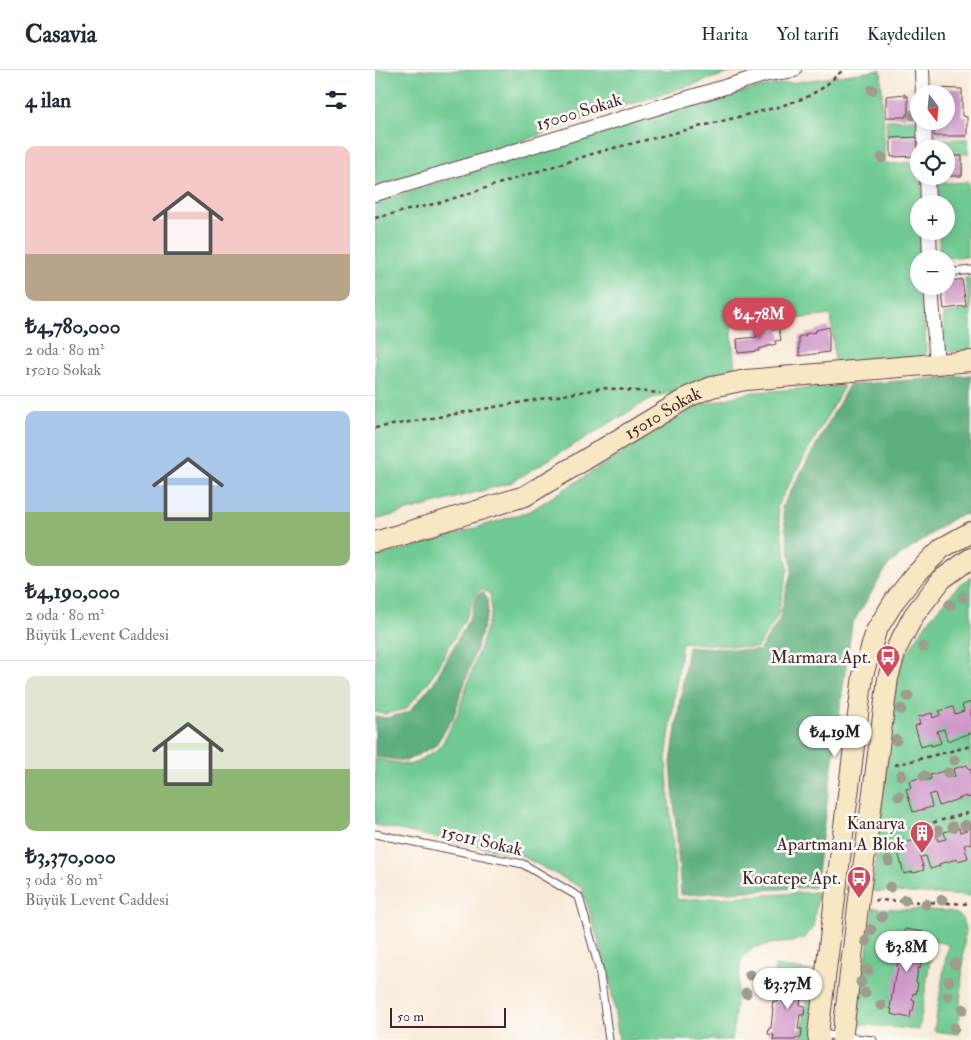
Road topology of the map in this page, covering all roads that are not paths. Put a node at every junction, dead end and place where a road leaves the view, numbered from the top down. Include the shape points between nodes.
1 (794, 70) edge
2 (922, 70) edge
3 (923, 85) edge
4 (375, 194) edge
5 (971, 270) edge
6 (955, 272) edge
7 (932, 295) edge
8 (971, 362) edge
9 (937, 365) junction
10 (971, 532) edge
11 (375, 542) edge
12 (971, 558) edge
13 (375, 834) edge
14 (819, 1037) edge
15 (843, 1038) edge
16 (609, 1040) edge
17 (873, 1040) edge

1 - 4 street, 15000 Sokak via 767,74
2 - 3 street
5 - 6 lane
7 - 9 street
8 - 9 street, 15010 Sokak
9 - 11 street, 15010 Sokak via 747,380 712,387 690,396 525,496
10 - 14 street via 942,548 915,575 876,632 868,658 863,675
12 - 15 street via 942,579 913,615 897,647 888,678
13 - 16 lane, 15011 Sokak via 523,864 579,897 599,968
14 - 15 lane
15 - 17 lane

